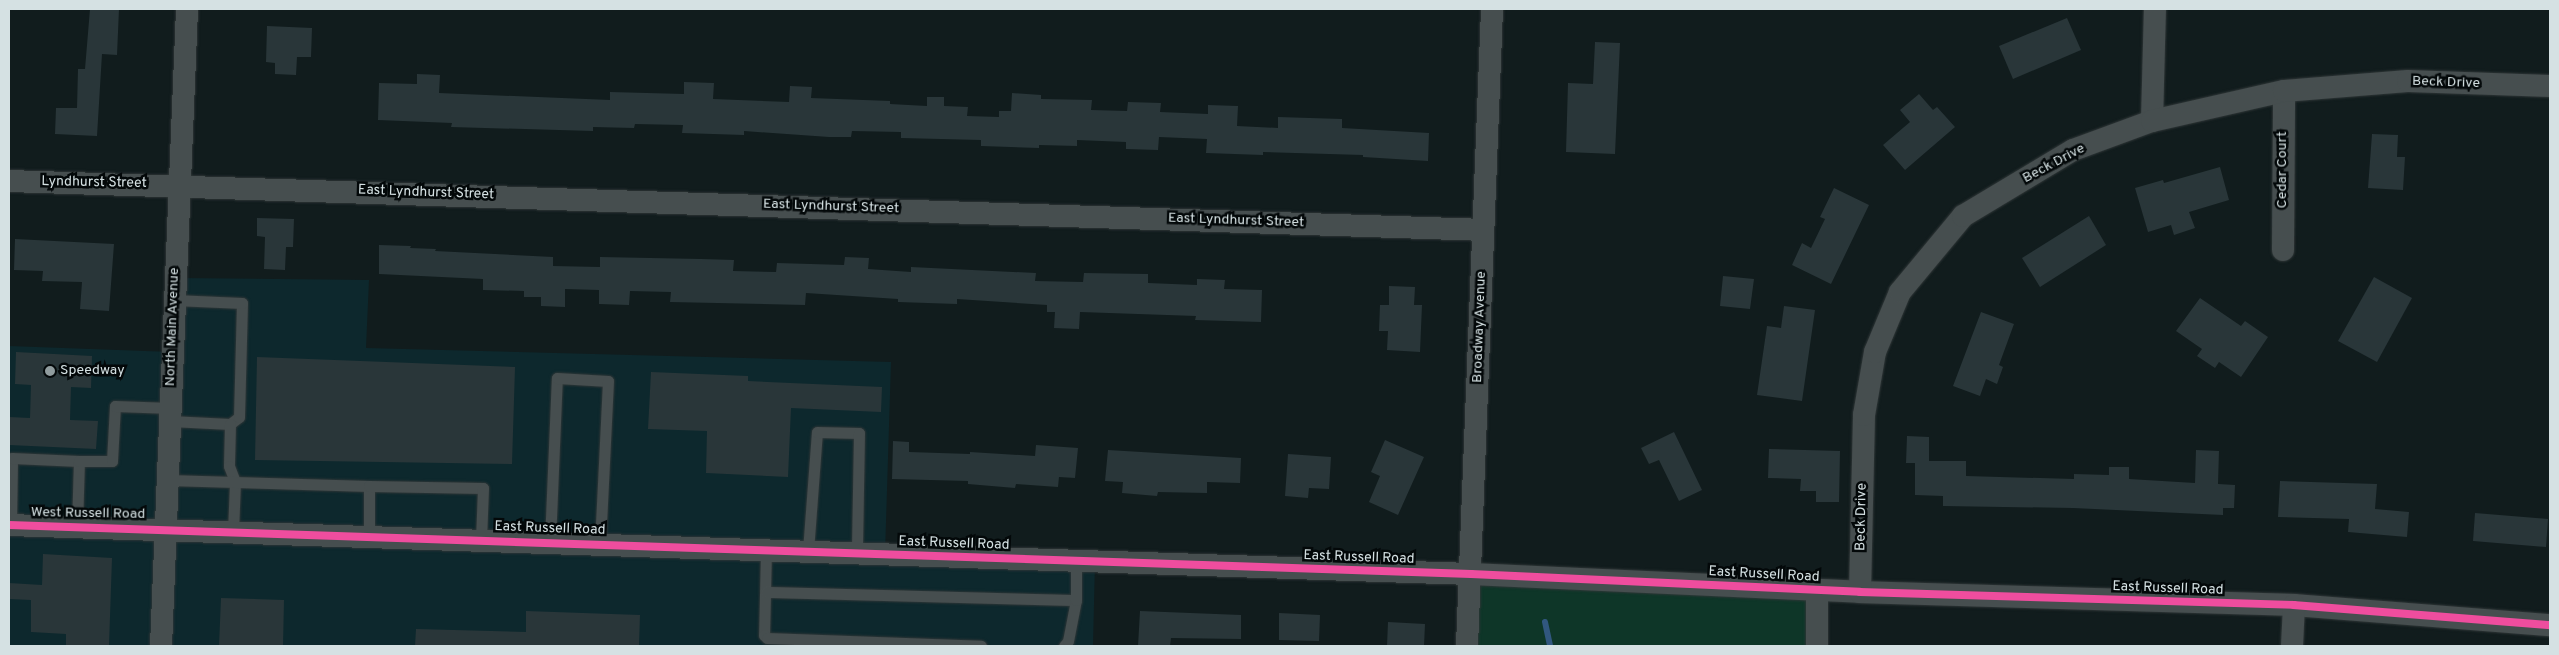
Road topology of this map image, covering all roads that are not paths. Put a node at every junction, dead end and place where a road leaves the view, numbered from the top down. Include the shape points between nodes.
1 (187, 9) edge
2 (1492, 9) edge
3 (2155, 9) edge
4 (2550, 86) edge
5 (2284, 90) junction
6 (2152, 121) junction
7 (9, 181) edge
8 (179, 185) junction
9 (1483, 230) junction
10 (2283, 250) dead end
11 (174, 300) junction
12 (170, 414) junction
13 (230, 424) junction
14 (78, 460) junction
15 (168, 480) junction
16 (235, 482) junction
17 (369, 486) junction
18 (10, 525) edge
19 (77, 527) junction
20 (166, 529) junction
21 (233, 531) junction
22 (368, 536) junction
23 (481, 540) junction
24 (550, 542) junction
25 (600, 544) junction
26 (766, 550) junction
27 (808, 551) junction
28 (857, 553) junction
29 (1076, 560) junction
30 (1471, 574) junction
31 (1817, 590) junction
32 (766, 592) junction
33 (1860, 592) junction
34 (1076, 600) junction
35 (2294, 605) junction
36 (2550, 625) edge
37 (161, 646) edge
38 (980, 646) edge
39 (1064, 646) edge
40 (1467, 646) edge
41 (1816, 646) edge
42 (2292, 646) edge

1 - 8 street, North Main Avenue
2 - 9 street, Broadway Avenue
3 - 6 street
4 - 5 street, Beck Drive via 2408,82
5 - 6 street, Beck Drive
5 - 10 street, Cedar Court
6 - 33 street, Beck Drive via 2073,150 1963,216 1900,292 1875,352 1864,415
7 - 8 street, Lyndhurst Street
8 - 9 street, East Lyndhurst Street
8 - 11 street, North Main Avenue
9 - 30 street, Broadway Avenue
11 - 12 street, North Main Avenue
11 - 13 lane via 242,303 240,417
12 - 13 lane
12 - 14 lane via 115,406 112,461
12 - 15 street, North Main Avenue
13 - 16 lane via 228,466
14 - 18 lane via 12,458
14 - 19 lane
15 - 16 lane
15 - 20 street, North Main Avenue
16 - 17 lane
16 - 21 lane
17 - 22 lane
17 - 23 lane via 483,488
18 - 19 street, West Russell Road
19 - 20 street, West Russell Road
20 - 21 street, East Russell Road
20 - 37 street, North Main Avenue
21 - 22 street, East Russell Road
22 - 23 street, East Russell Road
23 - 24 street, East Russell Road
24 - 25 street, East Russell Road
24 - 25 lane via 557,378 608,381
25 - 26 street, East Russell Road
26 - 27 street, East Russell Road
26 - 32 lane
27 - 28 street, East Russell Road
27 - 28 lane via 817,432 859,434
28 - 29 street, East Russell Road
29 - 30 street, East Russell Road
29 - 34 lane
30 - 31 street, East Russell Road
30 - 40 street, Broadway Avenue
31 - 33 street, East Russell Road
31 - 41 street
32 - 34 lane
32 - 38 lane via 764,635 767,638
33 - 35 street, East Russell Road
34 - 39 lane via 1068,642
35 - 36 street, East Russell Road
35 - 42 street

